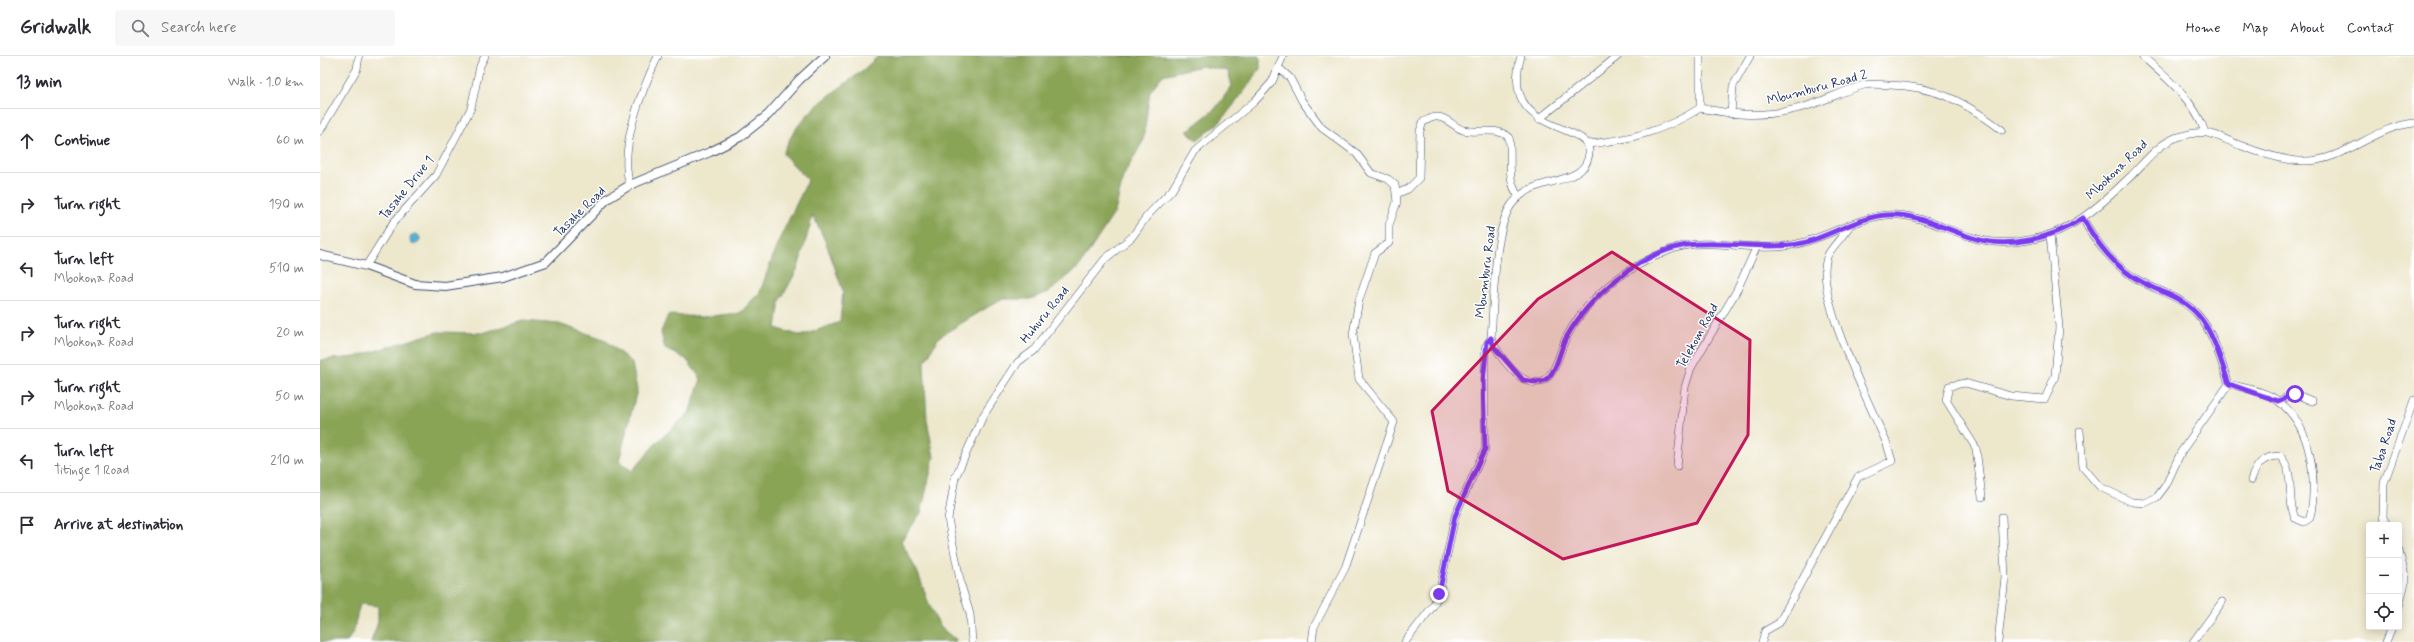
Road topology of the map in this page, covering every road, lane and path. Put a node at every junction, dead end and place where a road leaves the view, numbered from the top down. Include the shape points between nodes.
1 (359, 56) edge
2 (485, 56) edge
3 (658, 56) edge
4 (825, 56) edge
5 (1283, 56) edge
6 (1521, 56) edge
7 (1618, 56) edge
8 (1700, 56) edge
9 (1750, 56) edge
10 (2142, 56) edge
11 (1279, 68) junction
12 (1700, 108) junction
13 (1731, 114) junction
14 (1539, 119) junction
15 (2414, 123) edge
16 (2002, 130) dead end
17 (320, 131) edge
18 (2205, 132) junction
19 (1588, 144) junction
20 (630, 185) junction
21 (1396, 194) junction
22 (1519, 197) junction
23 (2083, 218) junction
24 (1850, 225) junction
25 (2050, 235) junction
26 (1756, 246) junction
27 (320, 255) edge
28 (366, 266) junction
29 (1491, 338) junction
30 (2229, 384) junction
31 (2414, 400) edge
32 (2278, 401) junction
33 (2312, 401) dead end
34 (2080, 431) dead end
35 (1677, 466) dead end
36 (2251, 480) dead end
37 (1982, 497) dead end
38 (2002, 517) dead end
39 (2386, 522) edge
40 (2401, 558) edge
41 (2402, 594) edge
42 (2222, 602) dead end
43 (2391, 630) edge
44 (972, 642) edge
45 (1312, 642) edge
46 (1405, 642) edge
47 (1762, 642) edge
48 (1998, 642) edge
49 (2193, 642) edge
50 (2386, 642) edge

1 - 17 street via 357,69
2 - 28 street, Tasahe Drive 1 via 480,66 471,108 436,175 393,223
3 - 20 street via 632,120 626,172
4 - 20 street, Tasahe Road via 799,80 768,115 740,137
5 - 11 street, Huhuru Road
6 - 14 street via 1516,73 1516,87 1521,101
7 - 14 street
8 - 12 street
9 - 13 street via 1733,86
10 - 18 street via 2191,104
11 - 21 street via 1290,78 1302,101 1322,128 1356,153 1371,173 1388,179 1395,186
11 - 44 street, Huhuru Road via 1272,82 1256,101 1195,152 1172,190 1147,216 1132,237 1105,259 1033,351 1018,362 983,416 955,478 948,519 970,614
12 - 13 street, Mbumburu Road 2
12 - 19 street via 1678,122 1649,133 1619,141
13 - 16 street, Mbumburu Road 2 via 1761,116 1808,106 1866,84 1900,85 1919,87 1966,104
14 - 19 street via 1578,136
15 - 18 street via 2388,128 2328,157 2303,161 2244,147
18 - 23 street, Mbokona Road via 2173,139 2158,148 2130,177
19 - 22 street, Mbumburu Road via 1588,158 1575,174 1531,189
20 - 28 street, Tasahe Road via 608,199 546,262 503,277 445,286 415,284
21 - 22 street via 1408,189 1419,178 1420,132 1423,122 1435,117 1445,118 1463,130 1490,130 1503,132 1509,137 1512,148 1510,178
21 - 45 street via 1397,202 1389,225 1389,243 1375,253 1359,300 1353,334 1359,379 1394,422 1345,568 1314,627
22 - 29 street, Mbumburu Road via 1506,215 1500,237
23 - 25 street, Mbokona Road via 2067,229
23 - 30 street via 2092,236 2111,258 2140,281 2174,295 2198,315 2214,342
24 - 25 street, Mbokona Road via 1886,215 1900,215 1920,218 1972,238 1993,242 2014,242
24 - 26 street, Mbokona Road via 1791,245
24 - 47 street via 1827,256 1825,278 1832,309 1892,461 1858,477 1779,622 1765,631
25 - 37 street via 2059,327 2055,376 2045,399 2011,396 1965,383 1949,386 1946,400 1976,448
26 - 29 street, Mbokona Road via 1711,243 1682,246 1626,272 1594,299 1578,319 1550,375 1545,380 1523,380 1494,347
26 - 35 street, Telekom Road via 1737,290 1691,368 1685,387
27 - 28 street, Tasahe Road
29 - 46 street, Mbumburu Road via 1485,348 1485,449 1455,516 1439,594 1433,606
30 - 32 street
30 - 34 street via 2181,452 2166,485 2157,497 2145,503 2132,502 2100,486 2083,467
31 - 39 street, Taba Road via 2384,483 2383,517
32 - 33 street via 2295,394
32 - 36 street via 2295,420 2307,444 2313,472 2310,518 2304,522 2295,518 2291,509 2287,463 2280,456 2271,456 2259,462
38 - 48 street via 2005,577
40 - 41 street via 2406,579
42 - 49 street
43 - 50 street

